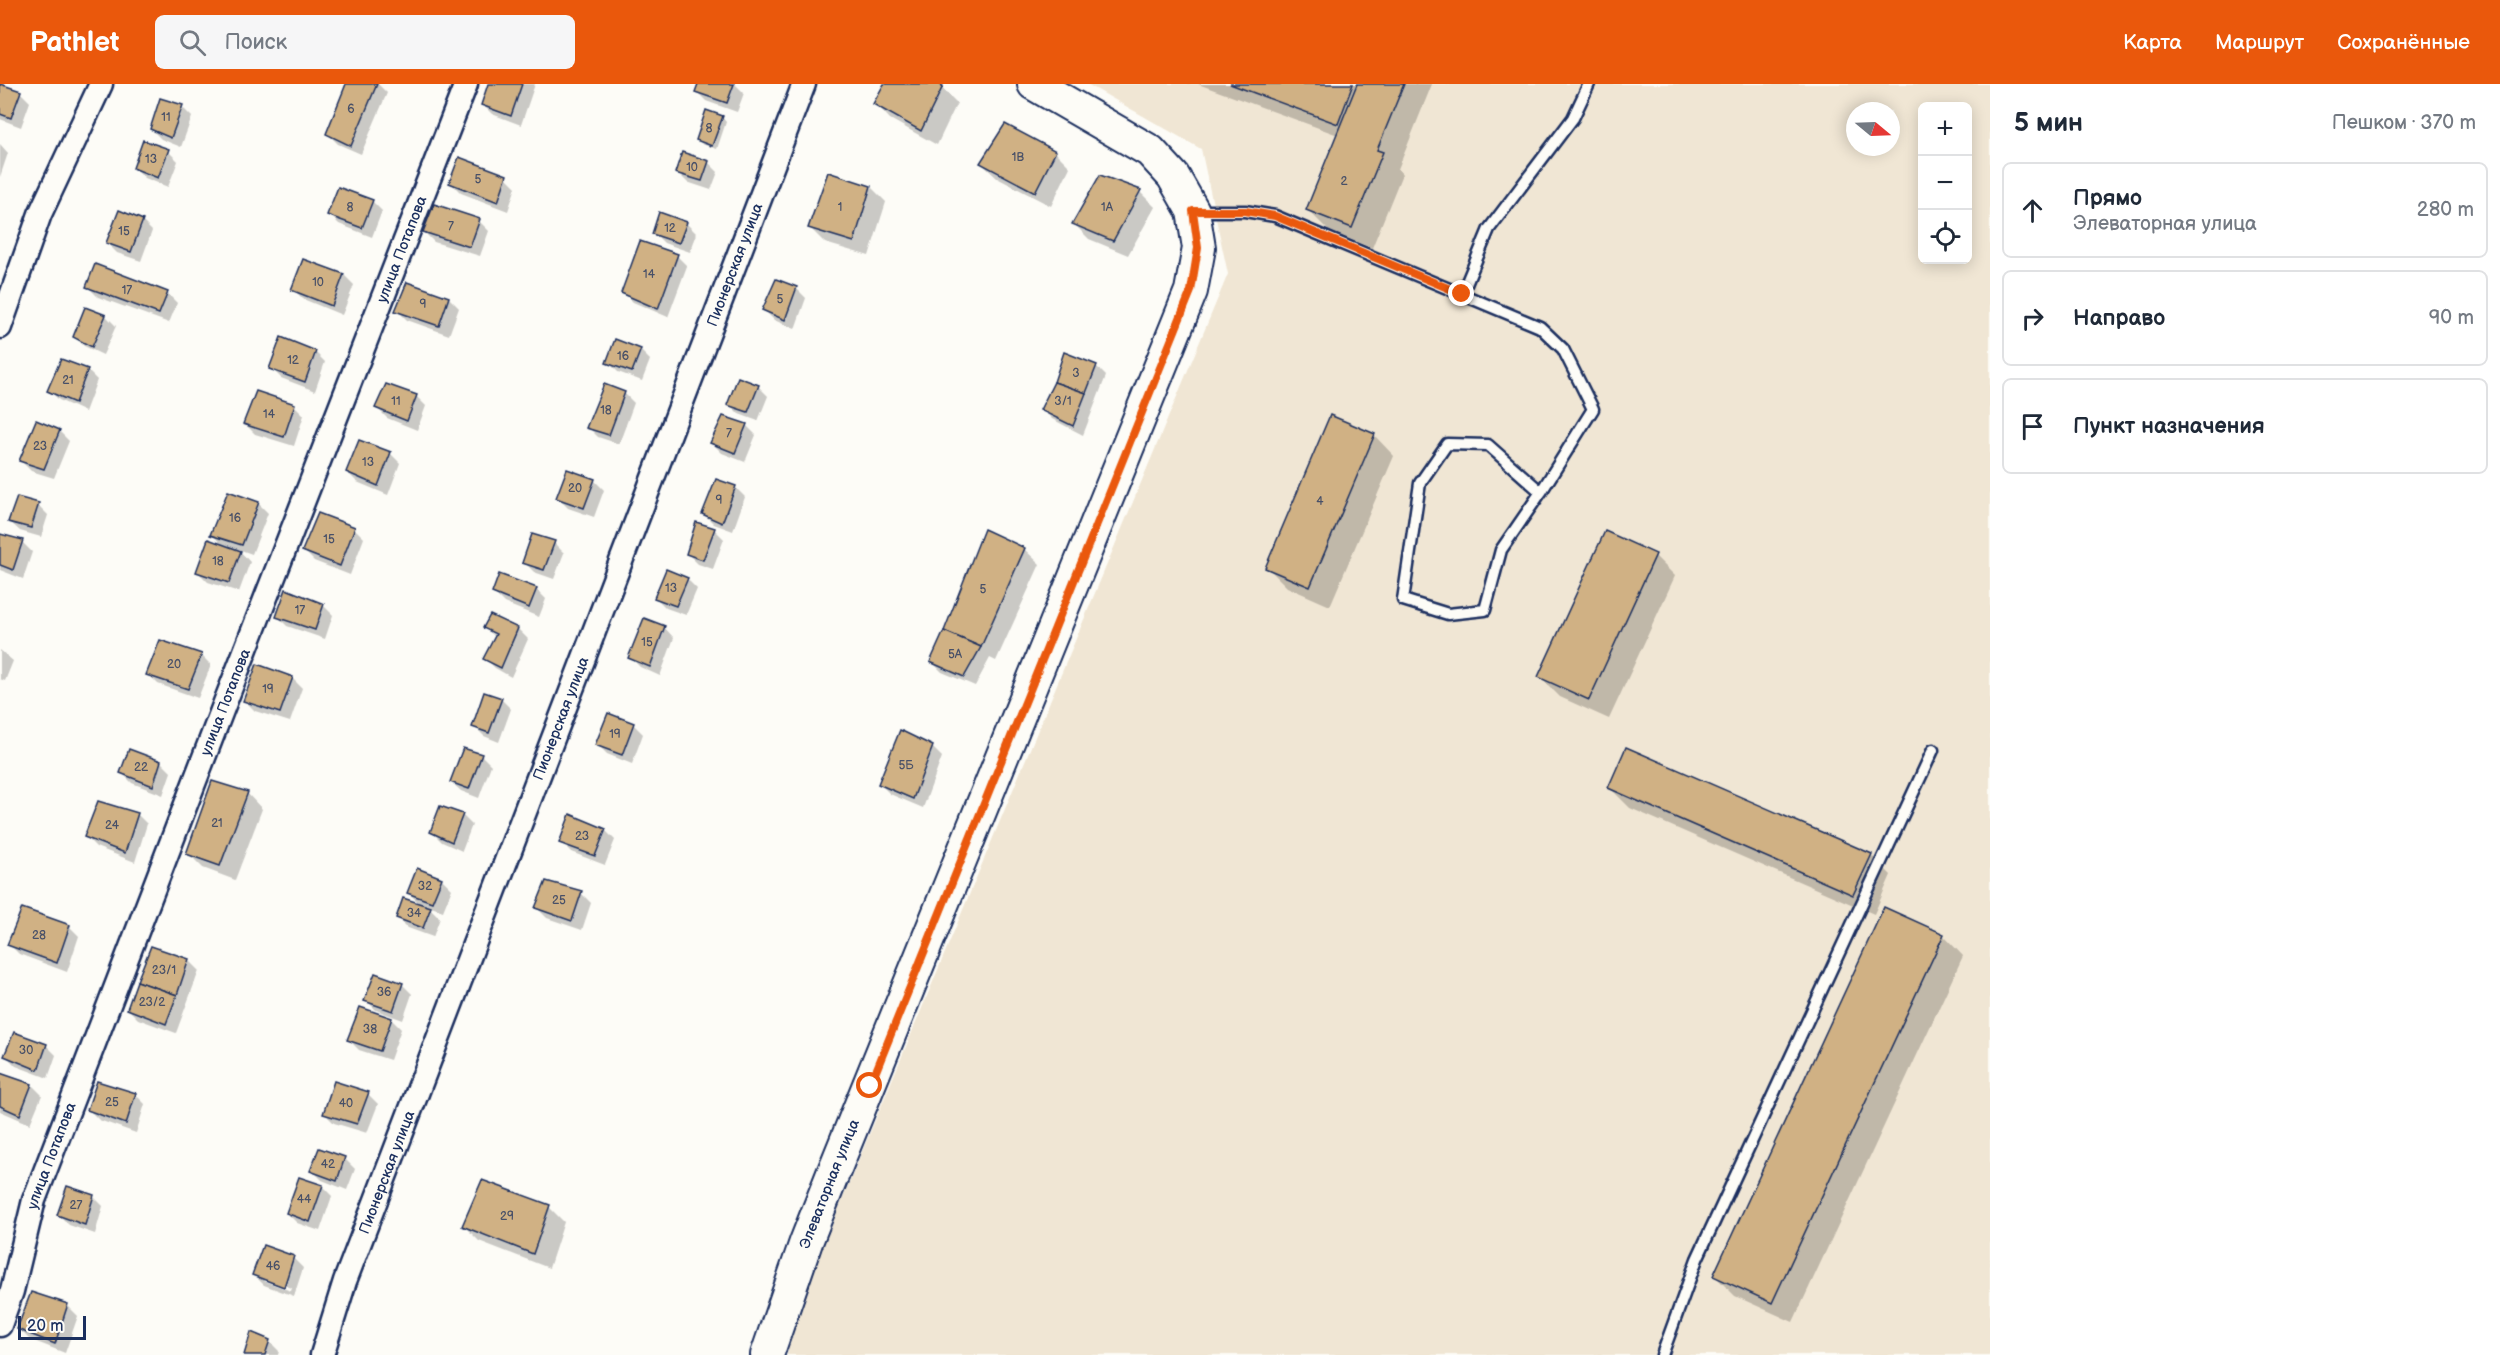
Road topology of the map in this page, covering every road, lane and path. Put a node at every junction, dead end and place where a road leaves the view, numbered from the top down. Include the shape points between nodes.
1 (101, 84) edge
2 (466, 84) edge
3 (804, 84) edge
4 (1034, 84) edge
5 (1590, 84) edge
6 (1193, 211) junction
7 (1462, 294) junction
8 (0, 327) edge
9 (1541, 492) junction
10 (1933, 750) dead end
11 (0, 1325) edge
12 (322, 1355) edge
13 (767, 1355) edge
14 (1662, 1355) edge

1 - 8 street via 40,214
2 - 11 street, улица Потапова via 34,1200
3 - 12 street, Пионерская улица via 349,1270
4 - 6 main road via 1150,152 1173,176
5 - 7 lane via 1573,118 1489,229
6 - 7 lane via 1245,211 1275,216
6 - 13 main road, Элеваторная улица via 1198,248 1191,291 832,1176
7 - 9 lane via 1540,327 1563,349 1593,409
9 - 9 lane via 1501,550 1485,610 1448,614 1403,600 1420,483 1447,444 1488,445
10 - 14 lane via 1697,1259

